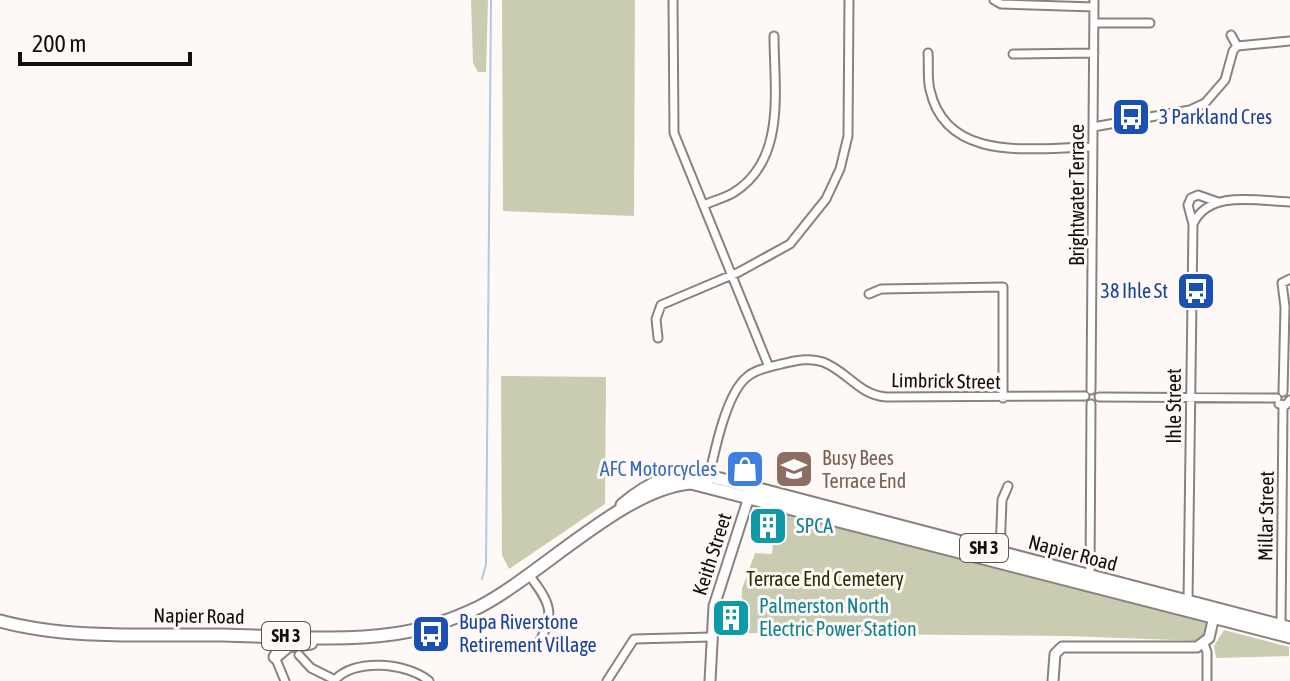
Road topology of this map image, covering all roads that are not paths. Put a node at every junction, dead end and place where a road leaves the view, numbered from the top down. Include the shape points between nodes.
1 (673, 0) edge
2 (849, 0) edge
3 (994, 0) edge
4 (1094, 4) edge
5 (1094, 23) junction
6 (1150, 23) dead end
7 (1231, 35) dead end
8 (774, 36) dead end
9 (1290, 41) edge
10 (1237, 46) junction
11 (928, 53) dead end
12 (1094, 53) junction
13 (1013, 54) dead end
14 (1093, 127) junction
15 (1093, 147) junction
16 (1218, 202) junction
17 (1290, 202) edge
18 (704, 205) junction
19 (1193, 224) junction
20 (730, 275) junction
21 (1290, 279) edge
22 (869, 294) dead end
23 (1290, 296) edge
24 (1285, 307) junction
25 (658, 338) dead end
26 (769, 367) junction
27 (1091, 390) junction
28 (1085, 396) junction
29 (1099, 397) junction
30 (1003, 398) junction
31 (1190, 398) junction
32 (1285, 399) edge
33 (1091, 404) junction
34 (708, 481) junction
35 (1008, 486) dead end
36 (751, 492) junction
37 (936, 540) junction
38 (1000, 552) junction
39 (529, 575) junction
40 (1090, 581) junction
41 (1188, 601) junction
42 (1215, 613) junction
43 (0, 621) edge
44 (1286, 627) edge
45 (276, 636) junction
46 (366, 637) junction
47 (711, 637) junction
48 (1290, 637) edge
49 (1204, 644) junction
50 (537, 645) dead end
51 (299, 655) dead end
52 (275, 657) junction
53 (335, 680) edge
54 (285, 681) edge
55 (429, 681) edge
56 (607, 681) edge
57 (710, 681) edge
58 (1053, 681) edge
59 (1207, 681) edge

1 - 18 street via 674,133
2 - 20 street via 848,136 840,169 819,210 790,244
3 - 4 street
4 - 5 street, Brightwater Terrace
5 - 6 street
5 - 12 street, Brightwater Terrace
7 - 10 street
8 - 18 street via 773,136 765,158 734,193
9 - 10 street
10 - 14 street via 1225,80 1205,103
11 - 15 street via 932,97 959,134 998,148
12 - 13 street
12 - 14 street, Brightwater Terrace
14 - 15 street, Brightwater Terrace
15 - 27 street, Brightwater Terrace
16 - 17 street
16 - 19 street, Ihle Street via 1199,212
16 - 19 street via 1191,198
18 - 20 street
19 - 31 street, Ihle Street
20 - 25 street via 661,305
20 - 26 street
21 - 24 street, Millar Street via 1282,283
22 - 30 street via 881,289 1003,287
23 - 24 street, Millar Street
24 - 32 street, Millar Street
26 - 30 street, Limbrick Street via 819,360 878,396
26 - 34 street, Limbrick Street via 748,376 739,387 720,431
27 - 28 street
27 - 29 street
28 - 30 street, Limbrick Street
28 - 33 street
29 - 31 street
29 - 33 street
31 - 32 street
31 - 41 street, Ihle Street
32 - 44 street, Millar Street
33 - 40 street
34 - 36 highway, Napier Road / SH 3
34 - 39 highway, Napier Road / SH 3 via 669,486 607,519
35 - 38 street via 1002,500
36 - 37 highway, Napier Road / SH 3
36 - 47 main road, Keith Street via 717,593
37 - 38 highway, Napier Road / SH 3
37 - 40 highway, Napier Road / SH 3
38 - 40 highway, Napier Road / SH 3
39 - 46 highway, Napier Road / SH 3 via 457,617
39 - 50 street via 549,607 547,630
40 - 41 highway, Napier Road / SH 3
40 - 42 highway, Napier Road / SH 3
41 - 42 highway, Napier Road / SH 3
42 - 44 highway, SH 3
42 - 48 highway, SH 3
42 - 49 main road
43 - 45 highway, Napier Road / SH 3 via 68,632
45 - 46 highway, Napier Road / SH 3
45 - 52 street
46 - 52 highway via 288,646
47 - 56 street via 634,639
47 - 57 main road, Keith Street
49 - 58 main road via 1058,649
49 - 59 street
51 - 53 street
52 - 54 street
53 - 55 street via 348,670 381,667 409,669

